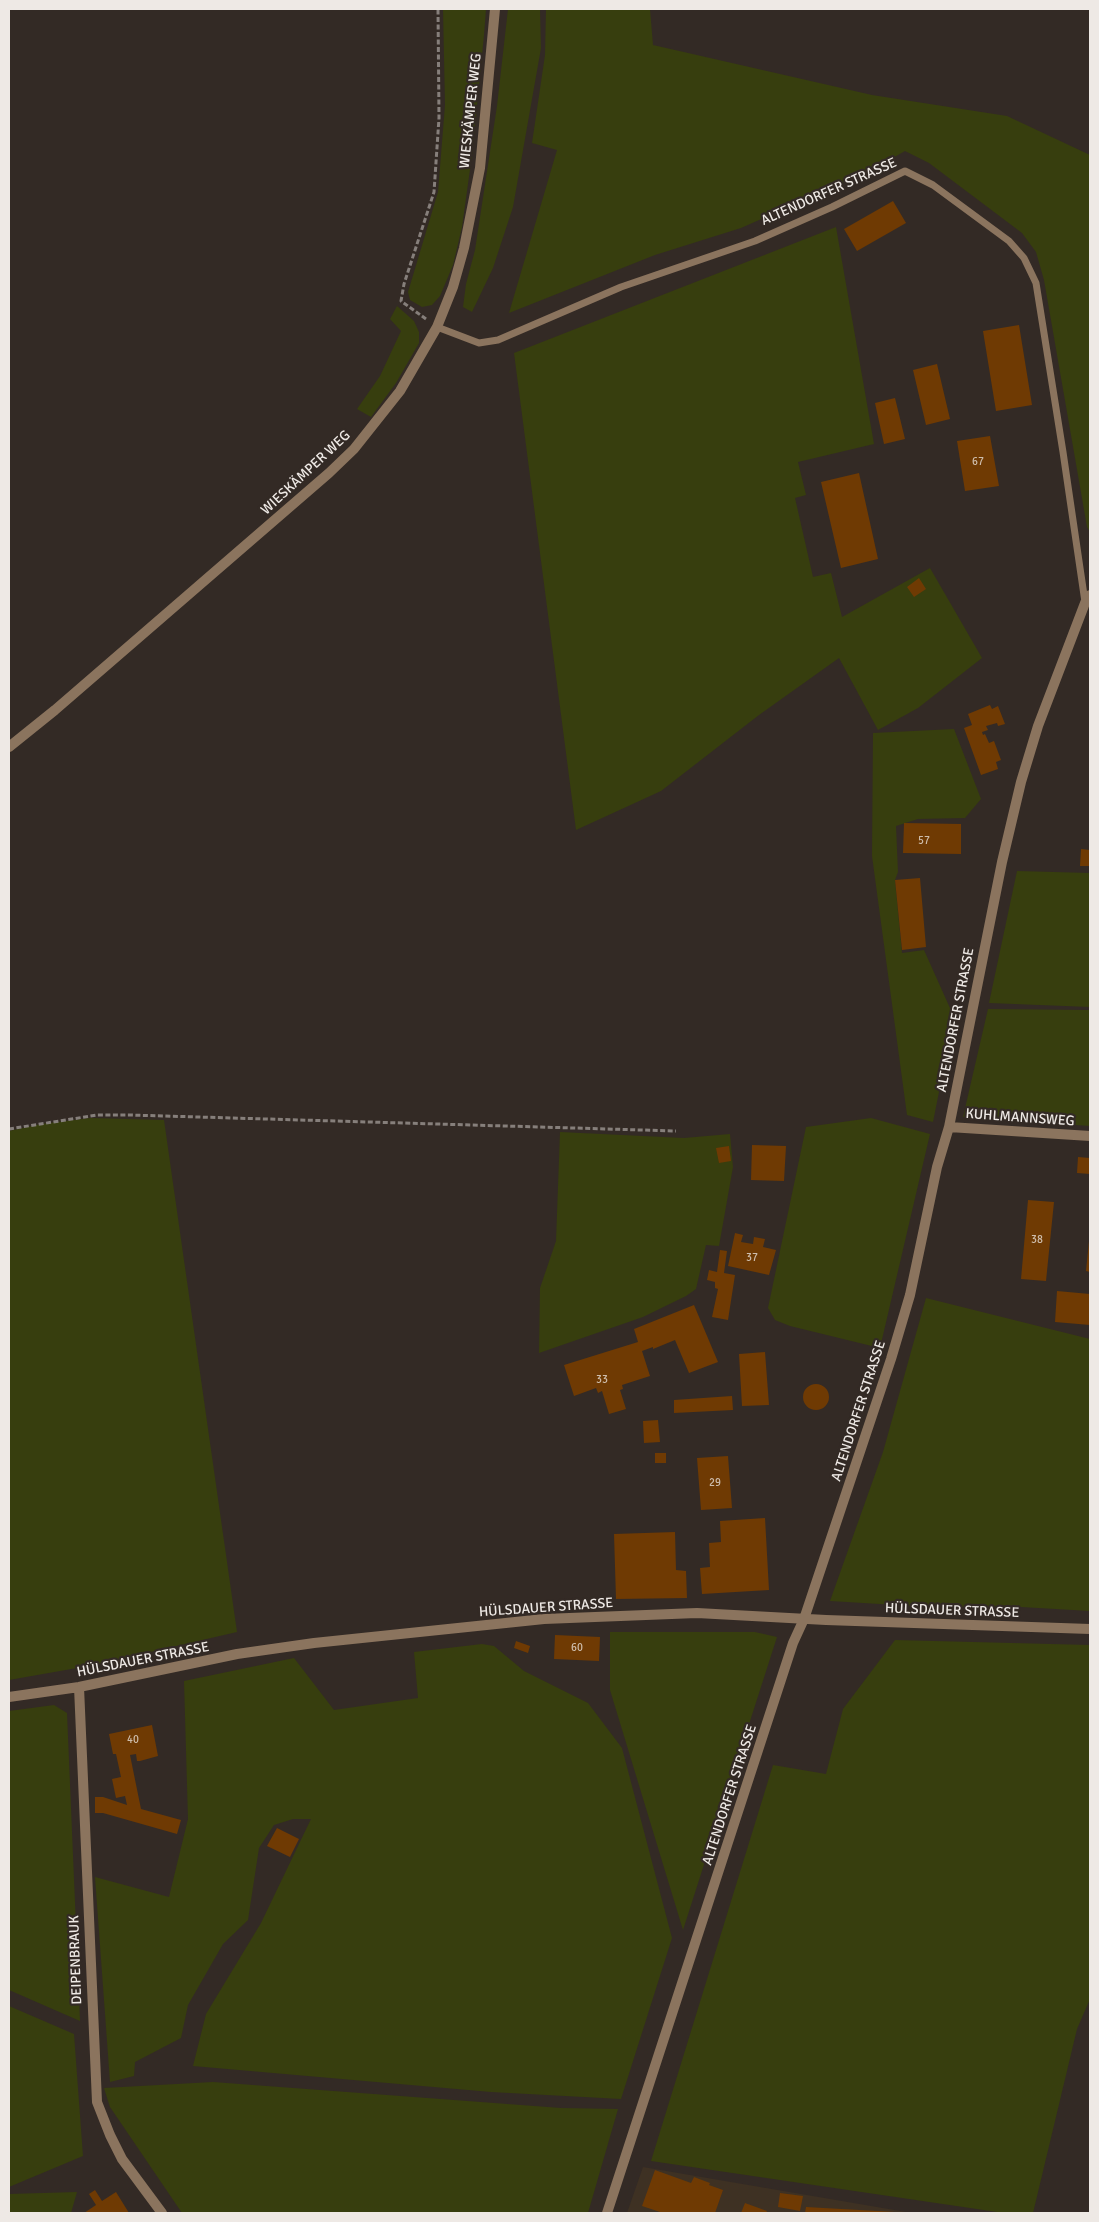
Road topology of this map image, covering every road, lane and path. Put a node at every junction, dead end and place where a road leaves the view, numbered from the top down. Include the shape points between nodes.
1 (438, 9) edge
2 (495, 9) edge
3 (437, 327) junction
4 (1088, 599) edge
5 (9, 747) edge
6 (949, 1127) junction
7 (9, 1129) edge
8 (676, 1131) dead end
9 (1090, 1136) edge
10 (804, 1619) junction
11 (1090, 1629) edge
12 (79, 1687) junction
13 (9, 1697) edge
14 (162, 2213) edge
15 (607, 2213) edge

1 - 3 path via 440,118 434,192 401,301
2 - 3 street, WIESKÄMPER WEG via 478,177 464,248
3 - 4 lane, ALTENDORFER STRASSE via 479,343 498,340 620,287 755,241 905,171 933,185 1008,241 1024,258 1036,284
3 - 5 street, WIESKÄMPER WEG via 400,391 354,449
4 - 6 street, ALTENDORFER STRASSE via 1038,726 1021,782
6 - 9 street, KUHLMANNSWEG
6 - 10 street, ALTENDORFER STRASSE via 937,1167 910,1295
7 - 8 path via 88,1116 130,1115
10 - 11 street, HÜLSDAUER STRASSE
10 - 12 street, HÜLSDAUER STRASSE via 697,1613 544,1620 237,1654
10 - 15 street, ALTENDORFER STRASSE
12 - 13 street, HÜLSDAUER STRASSE
12 - 14 street, DEIPENBRAUK via 97,2102 122,2159

